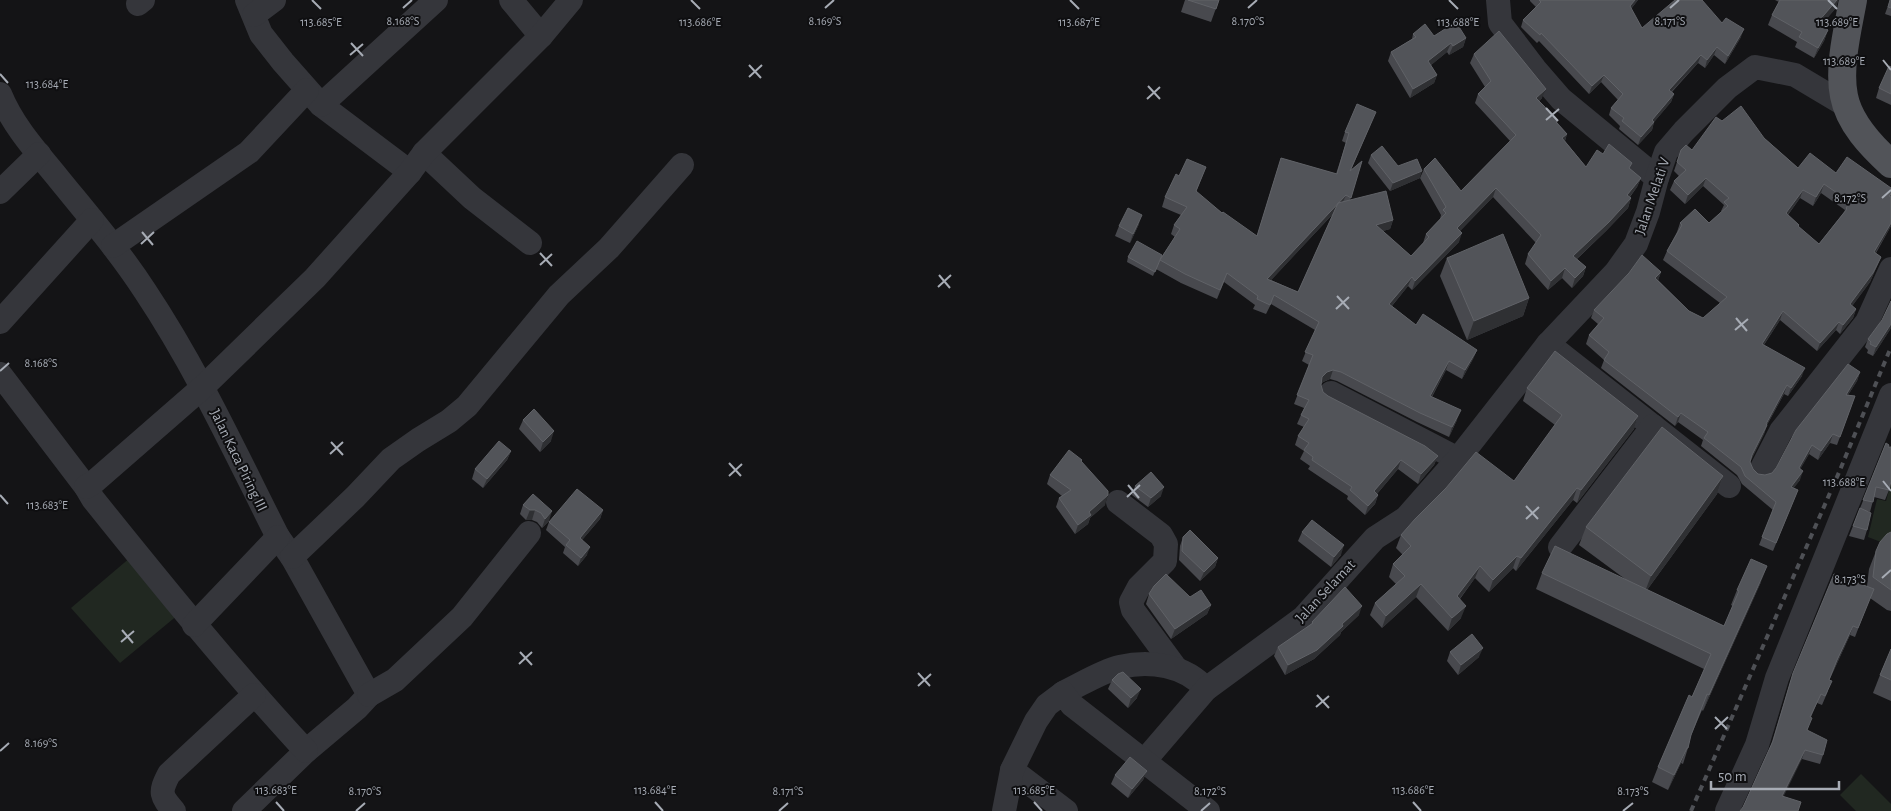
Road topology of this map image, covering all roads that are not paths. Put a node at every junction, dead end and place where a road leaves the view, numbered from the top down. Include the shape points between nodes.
1 (274, 0) edge
2 (436, 0) edge
3 (511, 0) edge
4 (572, 0) edge
5 (1498, 0) edge
6 (1853, 0) edge
7 (251, 7) edge
8 (540, 36) junction
9 (0, 94) edge
10 (314, 97) junction
11 (1847, 106) junction
12 (424, 153) junction
13 (38, 154) junction
14 (1891, 164) edge
15 (682, 165) dead end
16 (410, 172) junction
17 (1657, 178) junction
18 (0, 192) edge
19 (92, 220) junction
20 (530, 243) dead end
21 (113, 246) junction
22 (1891, 269) edge
23 (0, 322) edge
24 (1548, 344) junction
25 (0, 374) edge
26 (203, 387) junction
27 (1331, 393) dead end
28 (1891, 395) edge
29 (1653, 426) junction
30 (1458, 459) junction
31 (1761, 470) dead end
32 (1729, 486) dead end
33 (86, 487) junction
34 (1118, 502) dead end
35 (529, 533) dead end
36 (278, 537) junction
37 (1560, 547) edge
38 (292, 557) junction
39 (194, 625) junction
40 (1176, 667) junction
41 (1206, 690) junction
42 (1064, 693) junction
43 (254, 695) junction
44 (369, 695) junction
45 (306, 751) junction
46 (1145, 760) junction
47 (1012, 770) junction
48 (174, 811) edge
49 (244, 811) edge
50 (1004, 811) edge
51 (1066, 811) edge
52 (1208, 811) edge
53 (1727, 811) edge

1 - 7 street
2 - 10 street
3 - 8 street
4 - 8 street
5 - 17 street via 1500,23 1561,99
6 - 11 main road via 1843,72 1843,94
7 - 10 street via 261,34
8 - 12 street
9 - 13 street, Jalan Kaca Piring III via 7,111
10 - 16 street
10 - 21 street via 249,152
11 - 14 main road via 1863,136
11 - 17 street, Jalan Melati V via 1795,75 1755,67 1727,88 1684,131 1666,152
12 - 16 street
12 - 20 street via 472,198
13 - 18 street
13 - 19 street, Jalan Kaca Piring III
15 - 38 street via 609,248 559,295 468,406 391,459
16 - 26 street via 315,278
17 - 24 street, Jalan Melati V via 1636,244 1616,272
19 - 21 street, Jalan Kaca Piring III
19 - 23 street
21 - 26 street, Jalan Kaca Piring III via 146,291
22 - 31 street via 1867,322 1781,431
24 - 29 street
24 - 30 street, Jalan Melati V
25 - 33 street
26 - 33 street
26 - 36 street, Jalan Kaca Piring III
27 - 30 street
28 - 53 street via 1777,678 1757,745
29 - 32 street
29 - 37 street
30 - 41 street, Jalan Selamat via 1406,518 1375,538 1303,618
33 - 39 street
34 - 40 street via 1161,535 1166,544 1166,561 1139,587 1131,602 1133,610
35 - 44 street via 462,617 395,680
36 - 38 street, Jalan Kaca Piring III
36 - 39 street
38 - 44 street, Jalan Kaca Piring III
39 - 43 street
40 - 41 street via 1200,682
40 - 42 street via 1141,664 1120,667
41 - 46 street, Jalan Selamat
42 - 46 street via 1072,705
42 - 47 street via 1047,705 1036,721
43 - 45 street
43 - 48 street via 169,774 162,788 162,797
44 - 45 street
45 - 49 street
46 - 52 street
47 - 50 street
47 - 51 street

